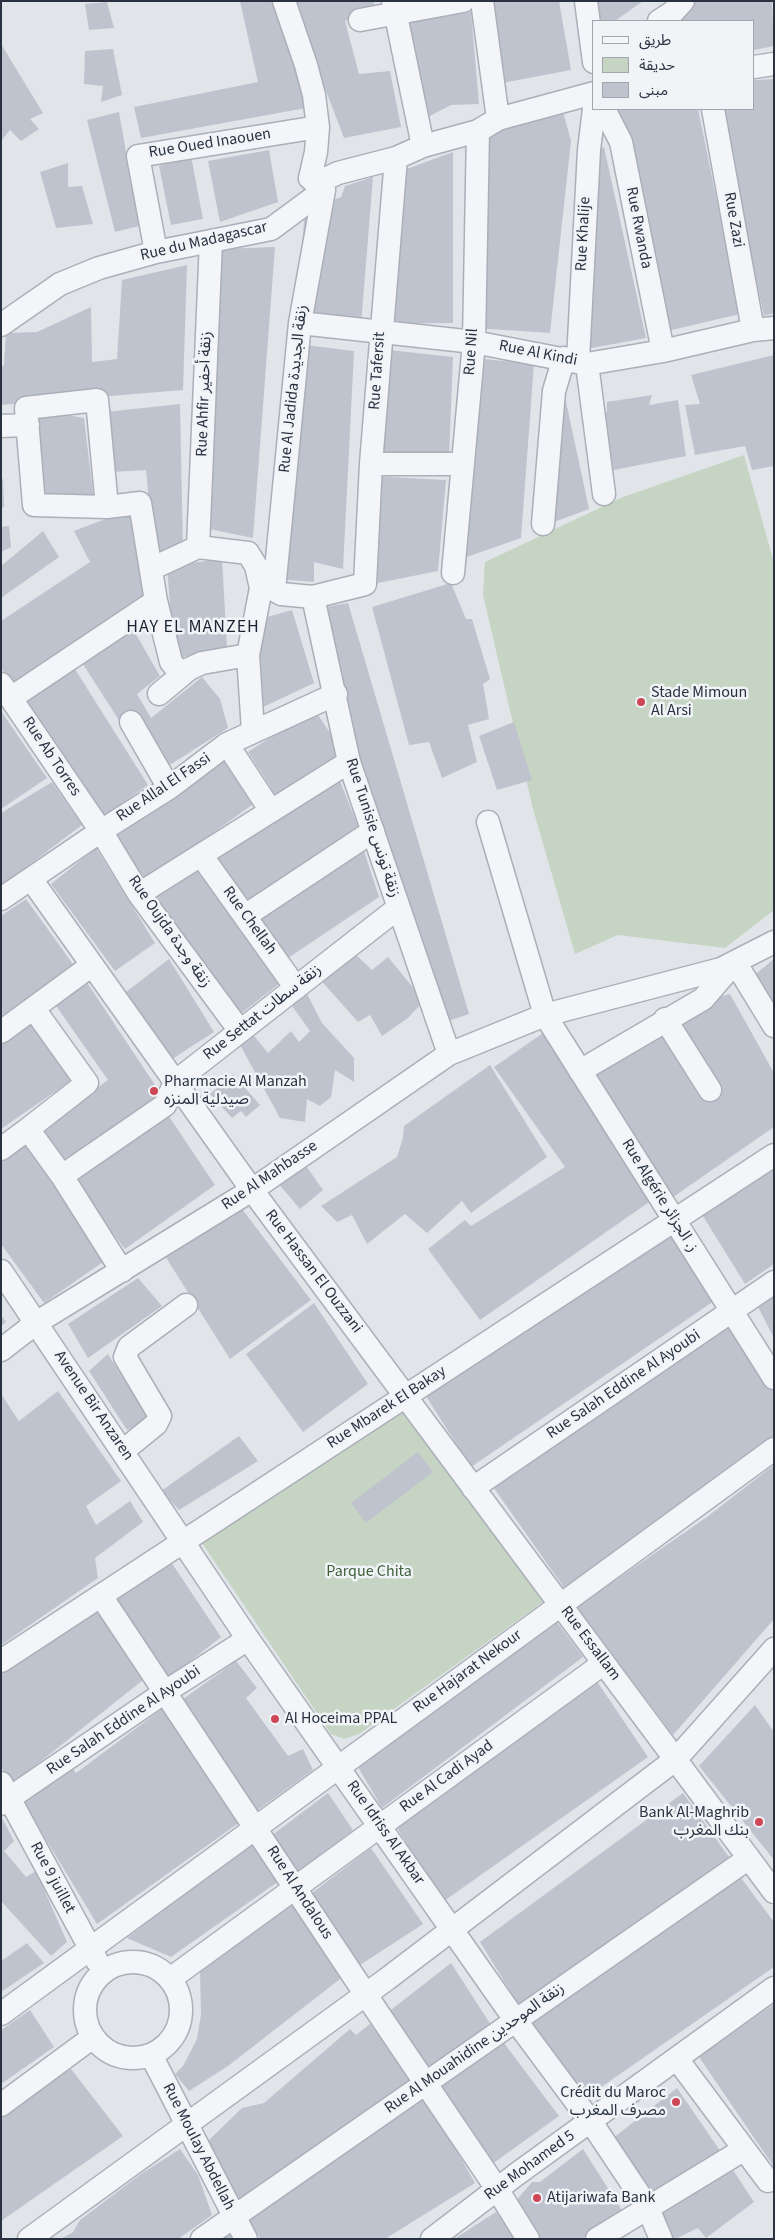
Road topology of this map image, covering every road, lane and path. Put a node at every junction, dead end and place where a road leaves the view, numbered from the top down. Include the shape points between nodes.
1 (284, 1) edge
2 (463, 1) edge
3 (482, 1) edge
4 (586, 1) edge
5 (683, 1) edge
6 (394, 7) edge
7 (360, 20) dead end
8 (660, 20) edge
9 (592, 47) edge
10 (774, 64) edge
11 (755, 68) edge
12 (592, 94) edge
13 (594, 110) edge
14 (605, 110) edge
15 (713, 110) edge
16 (498, 119) junction
17 (318, 127) junction
18 (478, 131) junction
19 (423, 146) junction
20 (396, 158) junction
21 (324, 190) junction
22 (211, 241) junction
23 (156, 252) junction
24 (4, 317) edge
25 (300, 323) junction
26 (763, 329) edge
27 (381, 330) junction
28 (474, 342) junction
29 (663, 351) junction
30 (576, 361) junction
31 (28, 425) junction
32 (1, 426) edge
33 (371, 464) junction
34 (463, 464) junction
35 (604, 494) dead end
36 (106, 507) junction
37 (543, 524) dead end
38 (198, 547) junction
39 (151, 570) junction
40 (453, 573) dead end
41 (268, 589) junction
42 (313, 597) junction
43 (156, 601) junction
44 (248, 655) junction
45 (182, 675) junction
46 (6, 691) edge
47 (159, 694) dead end
48 (336, 694) junction
49 (131, 722) dead end
50 (253, 731) junction
51 (227, 744) junction
52 (349, 762) junction
53 (169, 788) junction
54 (271, 811) junction
55 (488, 822) dead end
56 (101, 831) junction
57 (372, 831) junction
58 (201, 855) junction
59 (31, 879) junction
60 (139, 894) junction
61 (1, 899) edge
62 (398, 908) junction
63 (245, 916) junction
64 (774, 942) edge
65 (735, 962) junction
66 (92, 965) junction
67 (296, 988) junction
68 (34, 1009) junction
69 (545, 1015) junction
70 (665, 1019) junction
71 (774, 1026) edge
72 (240, 1031) junction
73 (1, 1032) edge
74 (449, 1054) junction
75 (580, 1070) junction
76 (175, 1082) junction
77 (710, 1090) dead end
78 (28, 1129) junction
79 (1, 1149) edge
80 (774, 1155) edge
81 (62, 1176) junction
82 (252, 1190) junction
83 (674, 1220) junction
84 (1, 1271) edge
85 (122, 1271) junction
86 (774, 1282) edge
87 (186, 1305) dead end
88 (732, 1311) junction
89 (36, 1323) junction
90 (1, 1350) edge
91 (774, 1378) edge
92 (406, 1396) junction
93 (774, 1449) edge
94 (123, 1451) junction
95 (473, 1488) junction
96 (184, 1542) junction
97 (101, 1596) junction
98 (560, 1605) junction
99 (248, 1639) junction
100 (774, 1649) edge
101 (1, 1661) edge
102 (604, 1664) junction
103 (165, 1692) junction
104 (676, 1759) junction
105 (338, 1766) junction
106 (4, 1795) edge
107 (379, 1826) junction
108 (255, 1827) junction
109 (749, 1858) junction
110 (296, 1888) junction
111 (774, 1892) edge
112 (453, 1929) junction
113 (90, 1948) junction
114 (103, 1973) junction
115 (170, 1979) junction
116 (774, 1988) edge
117 (366, 1995) junction
118 (1, 2014) edge
119 (516, 2021) junction
120 (93, 2036) junction
121 (151, 2055) junction
122 (677, 2059) junction
123 (425, 2084) junction
124 (1, 2105) edge
125 (591, 2122) junction
126 (186, 2124) junction
127 (743, 2150) junction
128 (768, 2181) dead end
129 (497, 2189) junction
130 (648, 2206) junction
131 (234, 2216) junction
132 (438, 2236) edge
133 (29, 2239) edge
134 (202, 2239) edge
135 (246, 2239) edge
136 (528, 2239) edge
137 (597, 2239) edge
138 (661, 2239) edge

1 - 17 street via 308,72
2 - 6 street
3 - 16 street
4 - 9 street
5 - 8 street
6 - 7 street
6 - 19 street
10 - 11 street
12 - 16 street, Rue du Madagascar
13 - 30 street, Rue Khalije
14 - 29 street, Rue Rwanda via 621,142
15 - 26 street, Rue Zazi
16 - 18 street, Rue du Madagascar
17 - 21 street via 310,178
17 - 23 street, Rue Oued Inaouen via 138,156
18 - 19 street, Rue du Madagascar
18 - 28 street, Rue Nil
19 - 20 street, Rue du Madagascar
20 - 21 street, Rue du Madagascar via 338,173 321,181
20 - 27 street, Rue Tafersit
21 - 22 street, Rue du Madagascar via 271,229
21 - 25 street, Rue Al Jadida زنقة الجديدة
22 - 23 street, Rue du Madagascar
22 - 38 street, Rue Ahfir زنقة أحفير
23 - 24 street, Rue du Madagascar via 99,268 60,284
25 - 27 street, Rue Al Kindi
25 - 41 street, Rue Al Jadida زنقة الجديدة
26 - 29 street, Rue Al Kindi
27 - 28 street, Rue Al Kindi
27 - 33 street, Rue Tafersit
28 - 30 street, Rue Al Kindi
28 - 34 street, Rue Nil
29 - 30 street, Rue Al Kindi
30 - 35 street
30 - 37 street via 554,391
31 - 32 street
31 - 36 street via 34,505
31 - 36 street via 26,408 97,400
33 - 34 street
33 - 42 street, Rue Tafersit via 365,584
34 - 40 street, Rue Nil
36 - 39 street via 140,503
38 - 39 street
38 - 41 street via 248,553
39 - 43 street
41 - 42 street via 281,594
41 - 44 street
42 - 48 street, Rue Tunisie زنقة تونس
43 - 45 street via 171,662
43 - 46 street
44 - 45 street via 202,663
44 - 50 street
45 - 47 street
46 - 56 street, Rue Ab Torres
48 - 50 street, Rue Allal El Fassi
48 - 52 street, Rue Tunisie زنقة تونس
49 - 53 street
50 - 51 street, Rue Allal El Fassi
51 - 53 street, Rue Allal El Fassi
51 - 54 street
52 - 54 street
52 - 57 street, Rue Tunisie زنقة تونس
53 - 56 street, Rue Allal El Fassi
54 - 58 street
55 - 69 street, Rue Algérie ز. الجزائر
56 - 59 street, Rue Allal El Fassi
56 - 60 street, Rue Oujda زنقة وجدة
57 - 62 street, Rue Tunisie زنقة تونس
57 - 63 street
58 - 60 street
58 - 63 street, Rue Chellah
59 - 61 street, Rue Allal El Fassi
59 - 66 street, Rue Hassan El Ouzzani
60 - 72 street, Rue Oujda زنقة وجدة
62 - 67 street, Rue Settat زنقة سطات
62 - 74 street, Rue Tunisie زنقة تونس
63 - 67 street, Rue Chellah
64 - 65 street, Rue Al Mahbasse
65 - 69 street, Rue Al Mahbasse via 721,969
65 - 70 street via 704,999
65 - 71 street
66 - 68 street
66 - 76 street, Rue Hassan El Ouzzani
67 - 72 street, Rue Settat زنقة سطات
68 - 73 street
68 - 78 street via 87,1083
69 - 74 street, Rue Al Mahbasse
69 - 75 street, Rue Algérie ز. الجزائر
70 - 75 street
70 - 77 street
72 - 76 street, Rue Settat زنقة سطات
74 - 82 street, Rue Al Mahbasse
75 - 83 street, Rue Algérie ز. الجزائر
76 - 81 street, Rue Settat زنقة سطات via 165,1105
76 - 82 street, Rue Hassan El Ouzzani
78 - 79 street
78 - 81 street
80 - 83 street, Rue Mbarek El Bakay
81 - 85 street
82 - 85 street, Rue Al Mahbasse
82 - 92 street, Rue Hassan El Ouzzani
83 - 88 street, Rue Algérie ز. الجزائر
83 - 92 street, Rue Mbarek El Bakay
84 - 89 street, Avenue Bir Anzaren
85 - 89 street, Rue Al Mahbasse
86 - 88 street, Rue Salah Eddine Al Ayoubi
87 - 94 street via 130,1347 125,1357 160,1416 156,1424
88 - 91 street, Rue Algérie ز. الجزائر
88 - 95 street, Rue Salah Eddine Al Ayoubi
89 - 90 street, Rue Al Mahbasse
89 - 94 street, Avenue Bir Anzaren
92 - 95 street, Rue Essallam
92 - 96 street, Rue Mbarek El Bakay
93 - 98 street, Rue Hajarat Nekour
94 - 96 street, Avenue Bir Anzaren
95 - 98 street, Rue Essallam
96 - 97 street, Rue Mbarek El Bakay
96 - 99 street, Rue Idriss Al Akbar
97 - 101 street, Rue Mbarek El Bakay
97 - 103 street, Rue Al Andalous
98 - 102 street, Rue Essallam
98 - 105 street, Rue Hajarat Nekour
99 - 103 street, Rue Salah Eddine Al Ayoubi
99 - 105 street, Rue Idriss Al Akbar
100 - 104 street
102 - 104 street, Rue Essallam
102 - 107 street, Rue Al Cadi Ayad
103 - 106 street, Rue Salah Eddine Al Ayoubi
103 - 108 street, Rue Al Andalous
104 - 109 street, Rue Essallam
104 - 112 street
105 - 107 street, Rue Idriss Al Akbar
105 - 108 street, Rue Hajarat Nekour
106 - 113 street, Rue 9 juillet
107 - 110 street, Rue Al Cadi Ayad
107 - 112 street, Rue Idriss Al Akbar
108 - 110 street, Rue Al Andalous
108 - 113 street, Rue Hajarat Nekour
109 - 111 street, Rue Essallam
109 - 119 street, Rue Al Mouahidine زنقة الموحدين
110 - 115 street, Rue Al Cadi Ayad
110 - 117 street, Rue Al Andalous
112 - 117 street
112 - 119 street, Rue Idriss Al Akbar
113 - 114 street, Rue 9 juillet
113 - 118 street, Rue Hajarat Nekour
114 - 115 street via 117,1964 141,1962 161,1970
114 - 120 street via 91,1987 85,2003 86,2018
115 - 121 street via 178,1992 182,2013 178,2029 171,2040
116 - 122 street, Rue Mohamed 5
117 - 123 street, Rue Al Andalous
117 - 126 street
119 - 123 street, Rue Al Mouahidine زنقة الموحدين
119 - 125 street, Rue Idriss Al Akbar
120 - 121 street via 116,2055 133,2058
120 - 124 street
121 - 126 street, Rue Moulay Abdellah
122 - 125 street, Rue Mohamed 5
122 - 127 street
123 - 129 street, Rue Al Andalous
123 - 131 street, Rue Al Mouahidine زنقة الموحدين
125 - 129 street, Rue Mohamed 5
125 - 130 street, Rue Idriss Al Akbar
126 - 131 street, Rue Moulay Abdellah
126 - 133 street
127 - 128 street
127 - 130 street
129 - 132 street, Rue Mohamed 5
129 - 136 street, Rue Al Andalous
130 - 137 street
130 - 138 street, Rue Idriss Al Akbar
131 - 134 street, Rue Al Mouahidine زنقة الموحدين
131 - 135 street, Rue Moulay Abdellah

